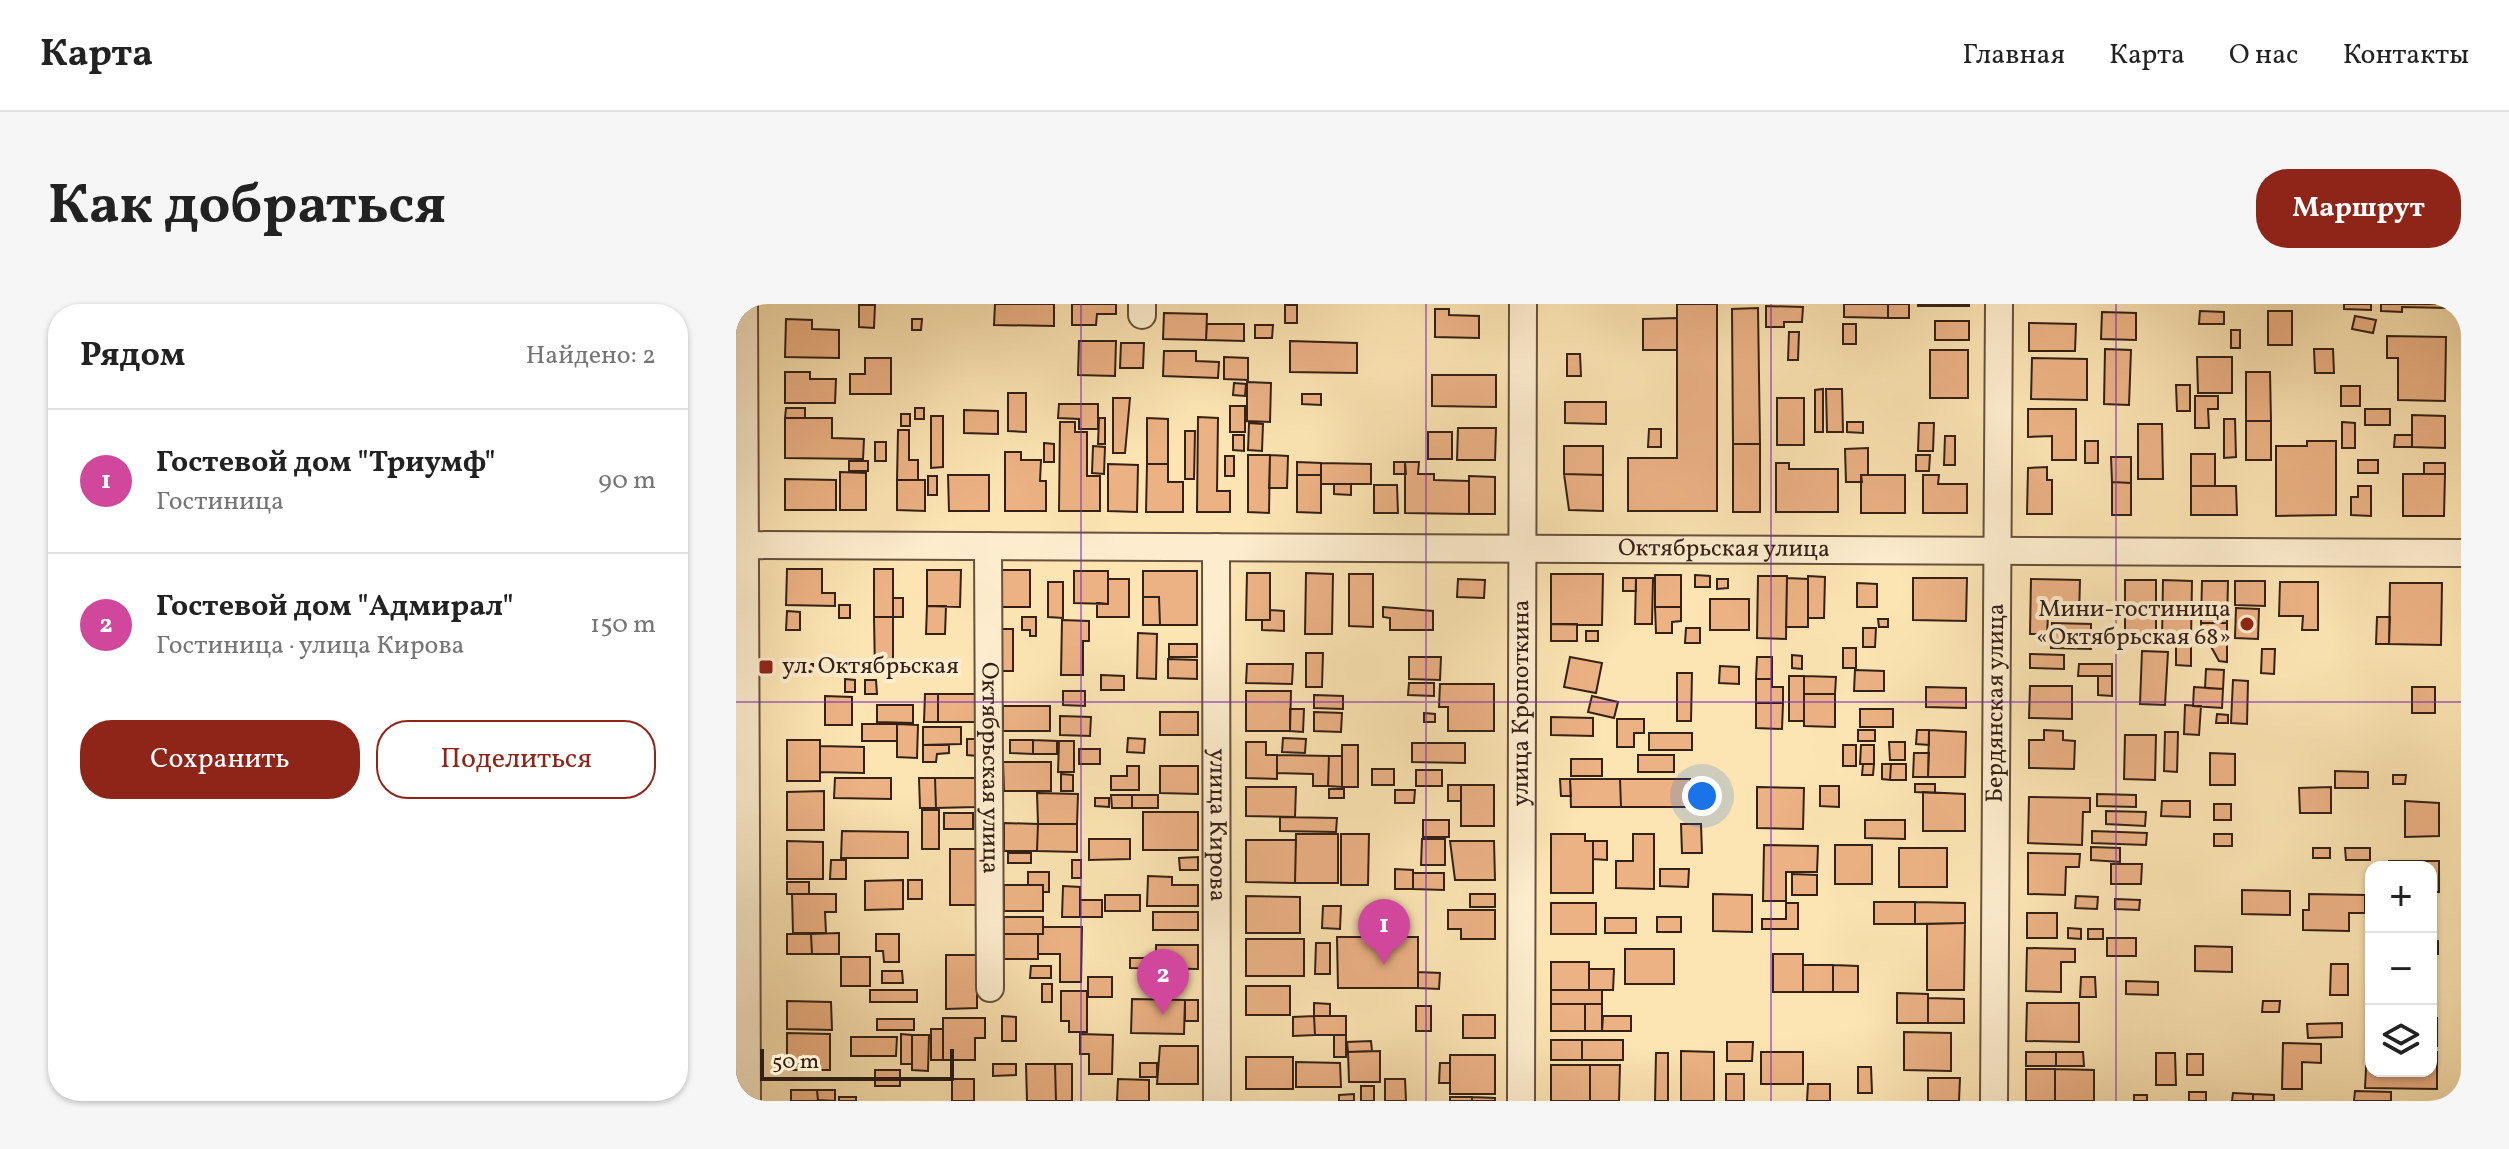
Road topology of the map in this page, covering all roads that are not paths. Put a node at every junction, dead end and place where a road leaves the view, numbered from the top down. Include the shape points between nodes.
1 (744, 304) edge
2 (1523, 304) edge
3 (1999, 304) edge
4 (740, 545) edge
5 (988, 546) junction
6 (1216, 547) junction
7 (1522, 549) junction
8 (1997, 551) junction
9 (2461, 553) edge
10 (990, 988) dead end
11 (747, 1101) edge
12 (1217, 1101) edge
13 (1521, 1101) edge
14 (1994, 1101) edge

1 - 4 street
2 - 7 street, улица Кропоткина
3 - 8 street, Бердянская улица
4 - 5 street, Октябрьская улица
4 - 11 street
5 - 6 street, Октябрьская улица
5 - 10 street, Октябрьская улица
6 - 7 street, Октябрьская улица
6 - 12 street, улица Кирова
7 - 8 street, Октябрьская улица
7 - 13 street, улица Кропоткина
8 - 9 street, Октябрьская улица
8 - 14 street, Бердянская улица

